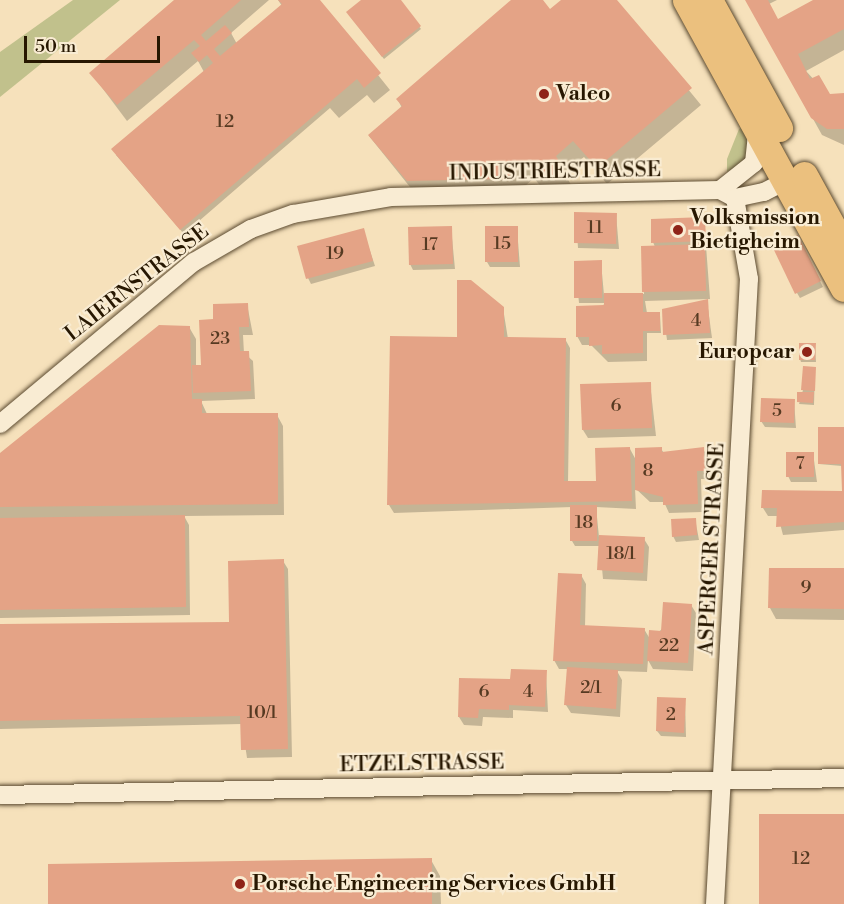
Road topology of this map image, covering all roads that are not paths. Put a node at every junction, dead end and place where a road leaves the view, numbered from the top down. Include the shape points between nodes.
1 (686, 0) edge
2 (709, 0) edge
3 (757, 128) junction
4 (794, 176) junction
5 (727, 194) junction
6 (391, 197) joint
7 (844, 248) edge
8 (844, 288) edge
9 (0, 424) edge
10 (844, 778) edge
11 (722, 782) junction
12 (0, 795) edge
13 (715, 904) edge

1 - 3 main road
2 - 4 main road
3 - 4 main road
3 - 5 street via 754,163
4 - 5 street, INDUSTRIESTRASSE
4 - 7 main road
4 - 8 main road
5 - 6 street, INDUSTRIESTRASSE
5 - 11 street, ASPERGER STRASSE via 749,279
6 - 9 street, LAIERNSTRASSE via 293,214 214,248
10 - 11 street, ETZELSTRASSE
11 - 12 street, ETZELSTRASSE
11 - 13 street, ASPERGER STRASSE

